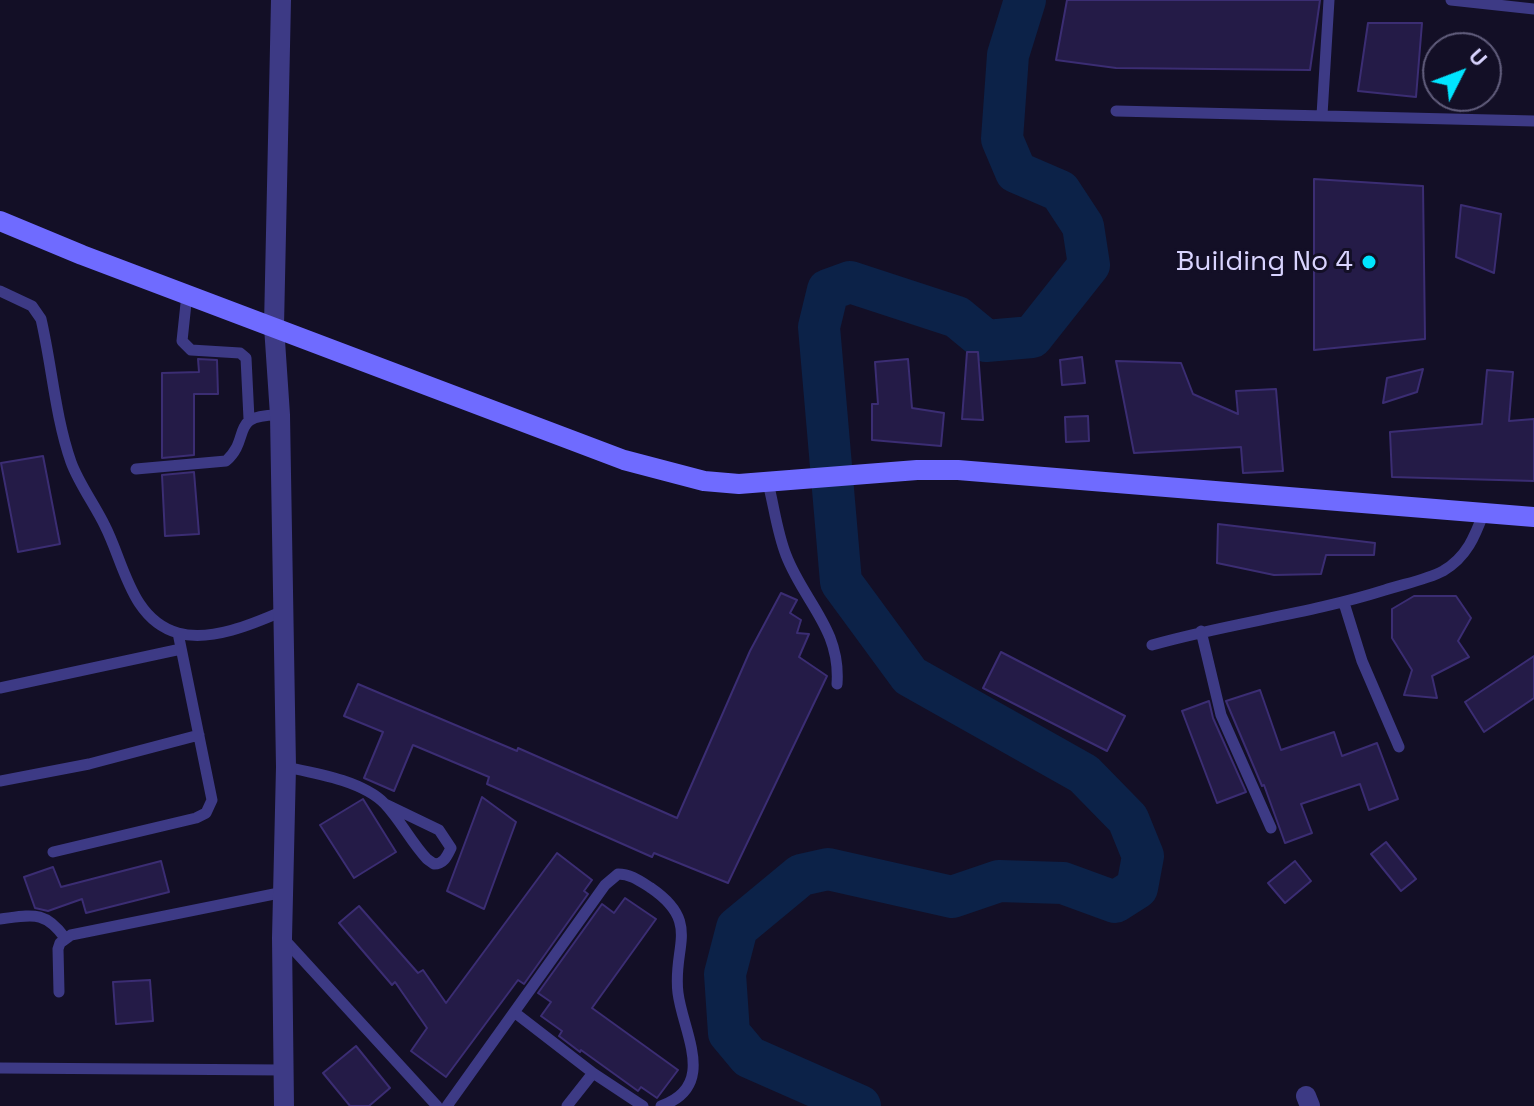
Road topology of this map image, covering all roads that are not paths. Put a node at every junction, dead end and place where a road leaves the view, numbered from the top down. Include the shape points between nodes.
1 (281, 0) edge
2 (1329, 0) edge
3 (1451, 0) edge
4 (1534, 9) edge
5 (1116, 111) dead end
6 (1322, 115) junction
7 (1534, 121) edge
8 (2, 227) edge
9 (0, 291) edge
10 (187, 294) junction
11 (274, 326) junction
12 (280, 415) junction
13 (249, 419) junction
14 (136, 469) dead end
15 (768, 483) junction
16 (1484, 512) junction
17 (1534, 517) edge
18 (1344, 603) junction
19 (283, 611) junction
20 (1201, 631) junction
21 (178, 633) junction
22 (1152, 645) dead end
23 (181, 649) junction
24 (837, 684) dead end
25 (0, 688) edge
26 (199, 735) junction
27 (1399, 747) dead end
28 (286, 767) junction
29 (0, 781) edge
30 (385, 804) junction
31 (1271, 828) dead end
32 (53, 852) dead end
33 (284, 892) junction
34 (0, 919) edge
35 (65, 938) junction
36 (282, 938) junction
37 (59, 992) dead end
38 (514, 1012) junction
39 (0, 1068) edge
40 (283, 1070) junction
41 (593, 1073) junction
42 (284, 1106) edge
43 (437, 1106) edge
44 (447, 1106) edge
45 (567, 1106) edge
46 (643, 1106) edge
47 (661, 1106) edge

1 - 11 street
2 - 6 lane
3 - 4 lane
5 - 6 lane
6 - 7 lane
8 - 10 street
9 - 21 lane via 32,306 41,319 72,464 107,529 131,590 146,613
10 - 11 street
10 - 13 lane via 182,341 191,350 240,353 246,358
11 - 12 street
11 - 15 street via 624,460 704,481
12 - 13 lane
12 - 19 street
13 - 14 lane via 226,461
15 - 16 street via 917,470
15 - 24 lane via 785,553 835,647
16 - 17 street
16 - 18 lane via 1472,543 1442,571
18 - 20 lane
18 - 27 lane
19 - 21 lane via 209,634
19 - 28 street
20 - 22 lane
20 - 31 lane via 1221,715
21 - 23 lane
23 - 25 lane
23 - 26 lane
26 - 29 lane
26 - 32 lane via 212,800 206,813
28 - 30 lane via 363,789
28 - 33 street
30 - 30 lane via 427,859 442,862 451,848 445,836
33 - 35 lane
33 - 36 street
34 - 35 lane via 34,915 52,922
35 - 37 lane via 58,949
36 - 40 street
36 - 43 lane
38 - 41 lane
38 - 44 lane
38 - 47 lane via 612,877 627,874 637,879 670,902 683,933 678,992 695,1064 681,1094
39 - 40 lane
40 - 42 street
41 - 45 lane
41 - 46 lane

